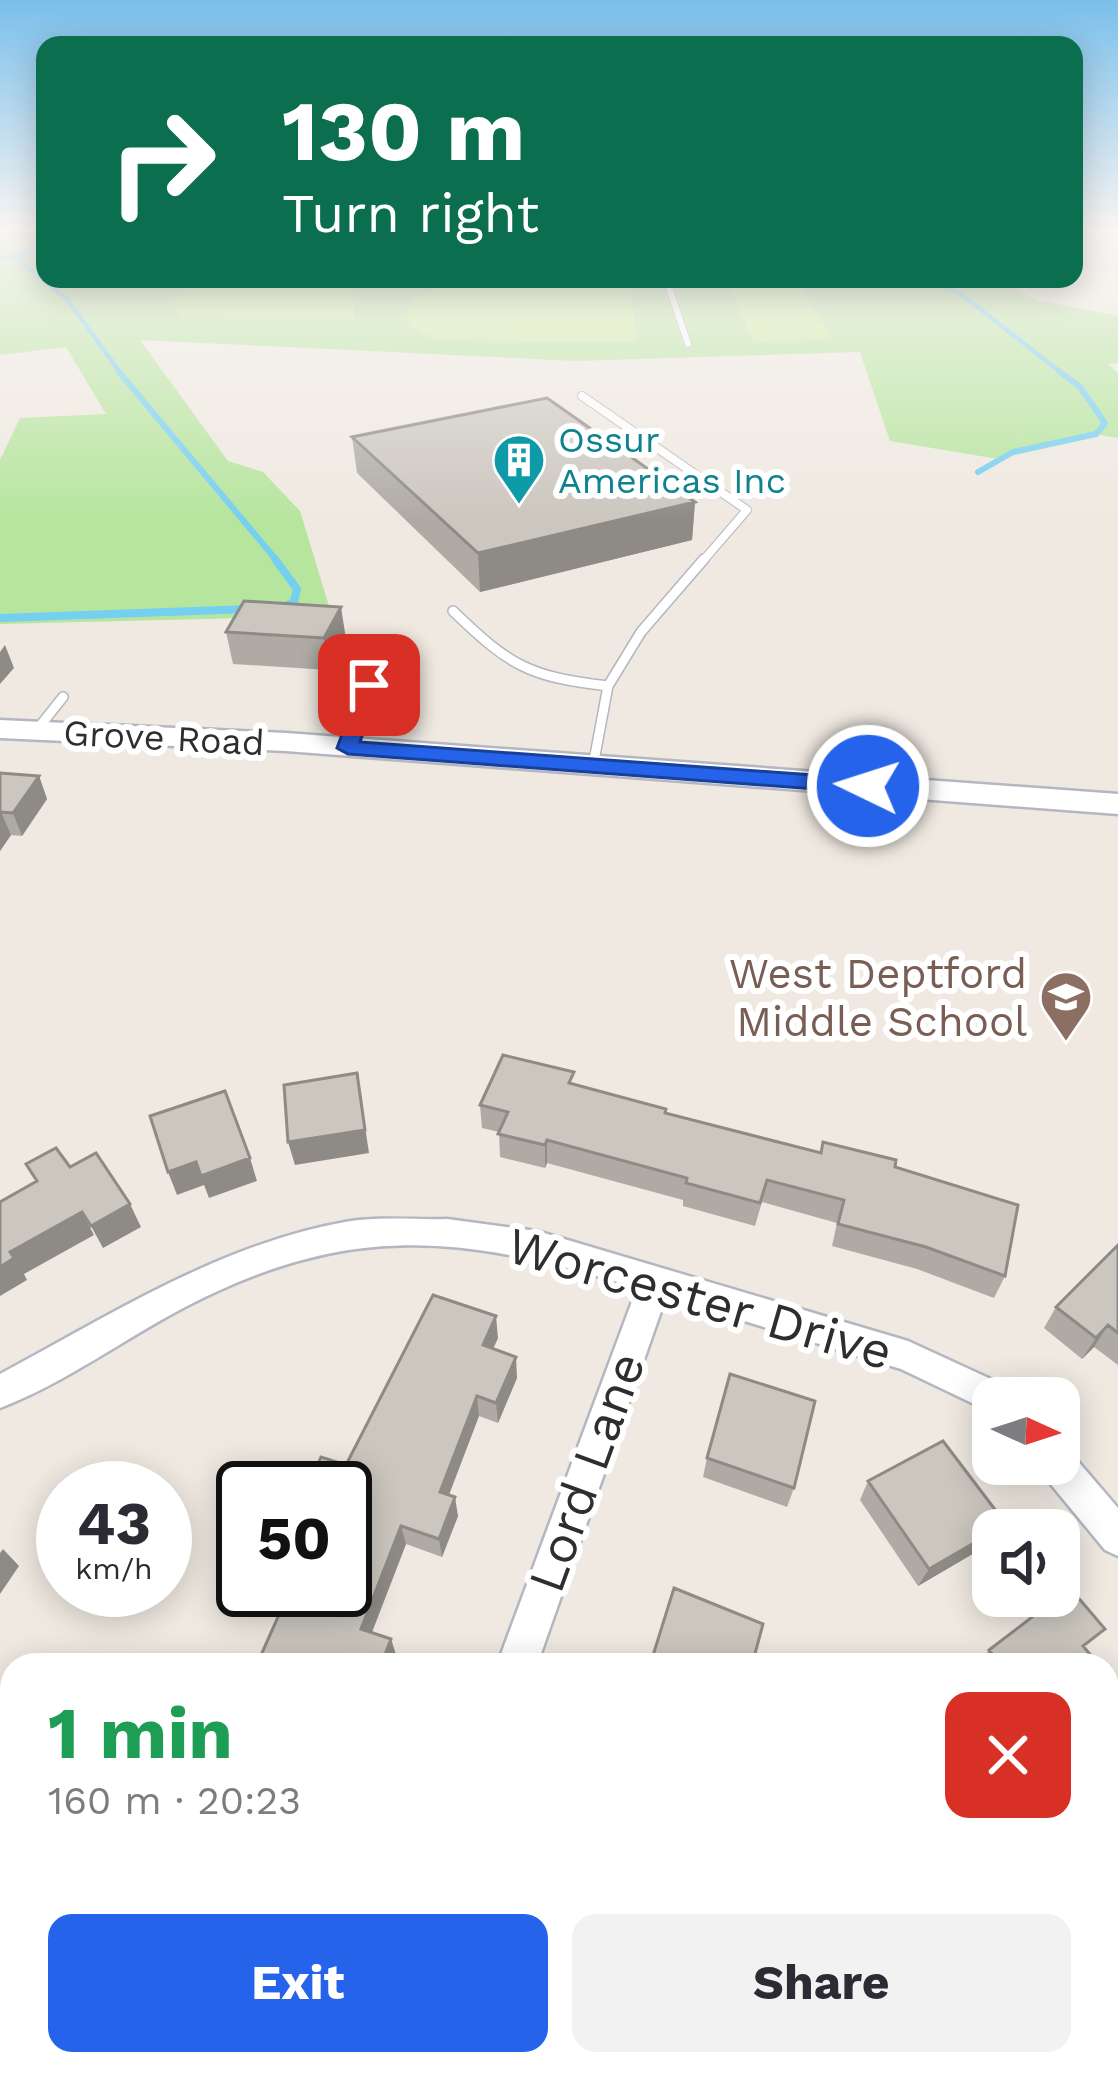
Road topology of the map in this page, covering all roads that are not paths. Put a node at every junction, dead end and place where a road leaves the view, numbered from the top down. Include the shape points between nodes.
1 (682, 327) edge
2 (688, 344) dead end
3 (582, 396) dead end
4 (453, 611) dead end
5 (369, 685) dead end
6 (608, 686) junction
7 (63, 697) dead end
8 (0, 728) edge
9 (36, 730) junction
10 (348, 748) junction
11 (593, 766) junction
12 (1118, 804) edge
13 (656, 1280) junction
14 (972, 1386) edge
15 (0, 1392) edge
16 (1075, 1485) edge
17 (1118, 1537) edge
18 (521, 1653) edge

1 - 2 lane
3 - 6 lane via 747,510 640,632
4 - 6 lane via 518,669
5 - 10 lane
6 - 11 lane
7 - 9 lane
8 - 9 main road, Grove Road
9 - 10 main road, Grove Road
10 - 11 main road, Grove Road
11 - 12 main road, Grove Road
13 - 14 street, Worcester Drive via 908,1356
13 - 15 street, Worcester Drive via 537,1244 447,1232 350,1234 265,1255
13 - 18 street, Lord Lane
16 - 17 street

